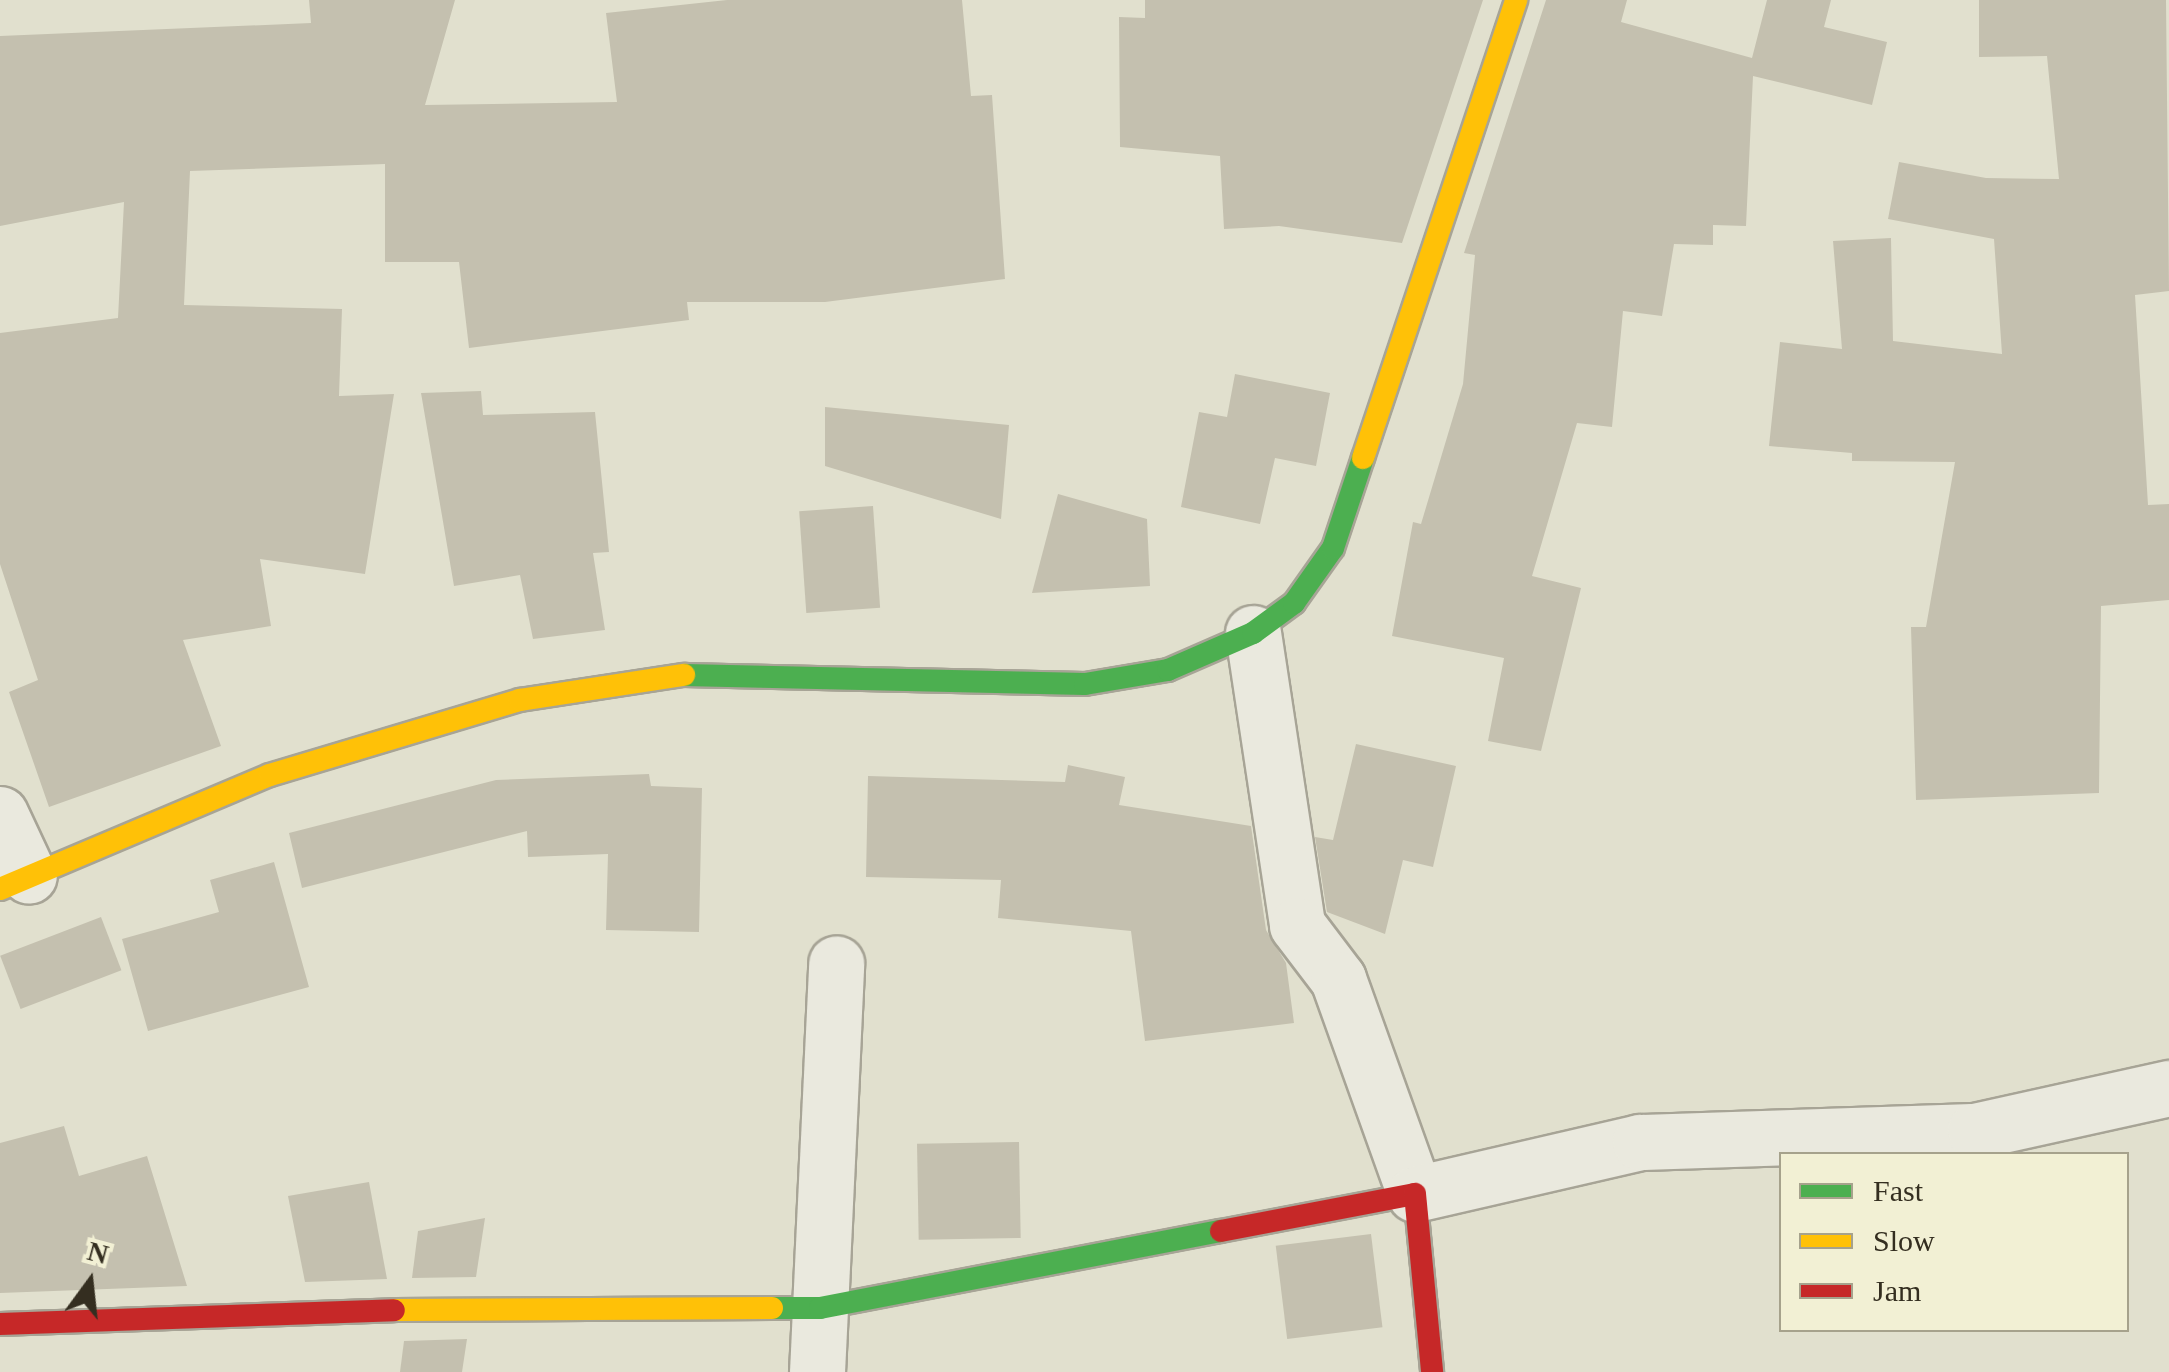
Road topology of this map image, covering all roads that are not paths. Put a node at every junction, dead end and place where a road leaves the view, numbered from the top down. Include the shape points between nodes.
1 (1516, 0) edge
2 (1254, 633) junction
3 (0, 814) edge
4 (15, 882) edge
5 (836, 962) dead end
6 (2169, 1088) edge
7 (1414, 1194) junction
8 (820, 1308) junction
9 (0, 1324) edge
10 (818, 1372) edge
11 (1432, 1372) edge

1 - 2 main road via 1333,548 1294,603
2 - 4 main road via 1168,670 1085,684 676,675 520,700 270,775
2 - 7 street via 1297,925 1338,980
3 - 4 street
5 - 8 street
6 - 7 street via 1974,1131 1640,1142
7 - 8 main road
7 - 11 main road
8 - 9 main road via 454,1308
8 - 10 street

